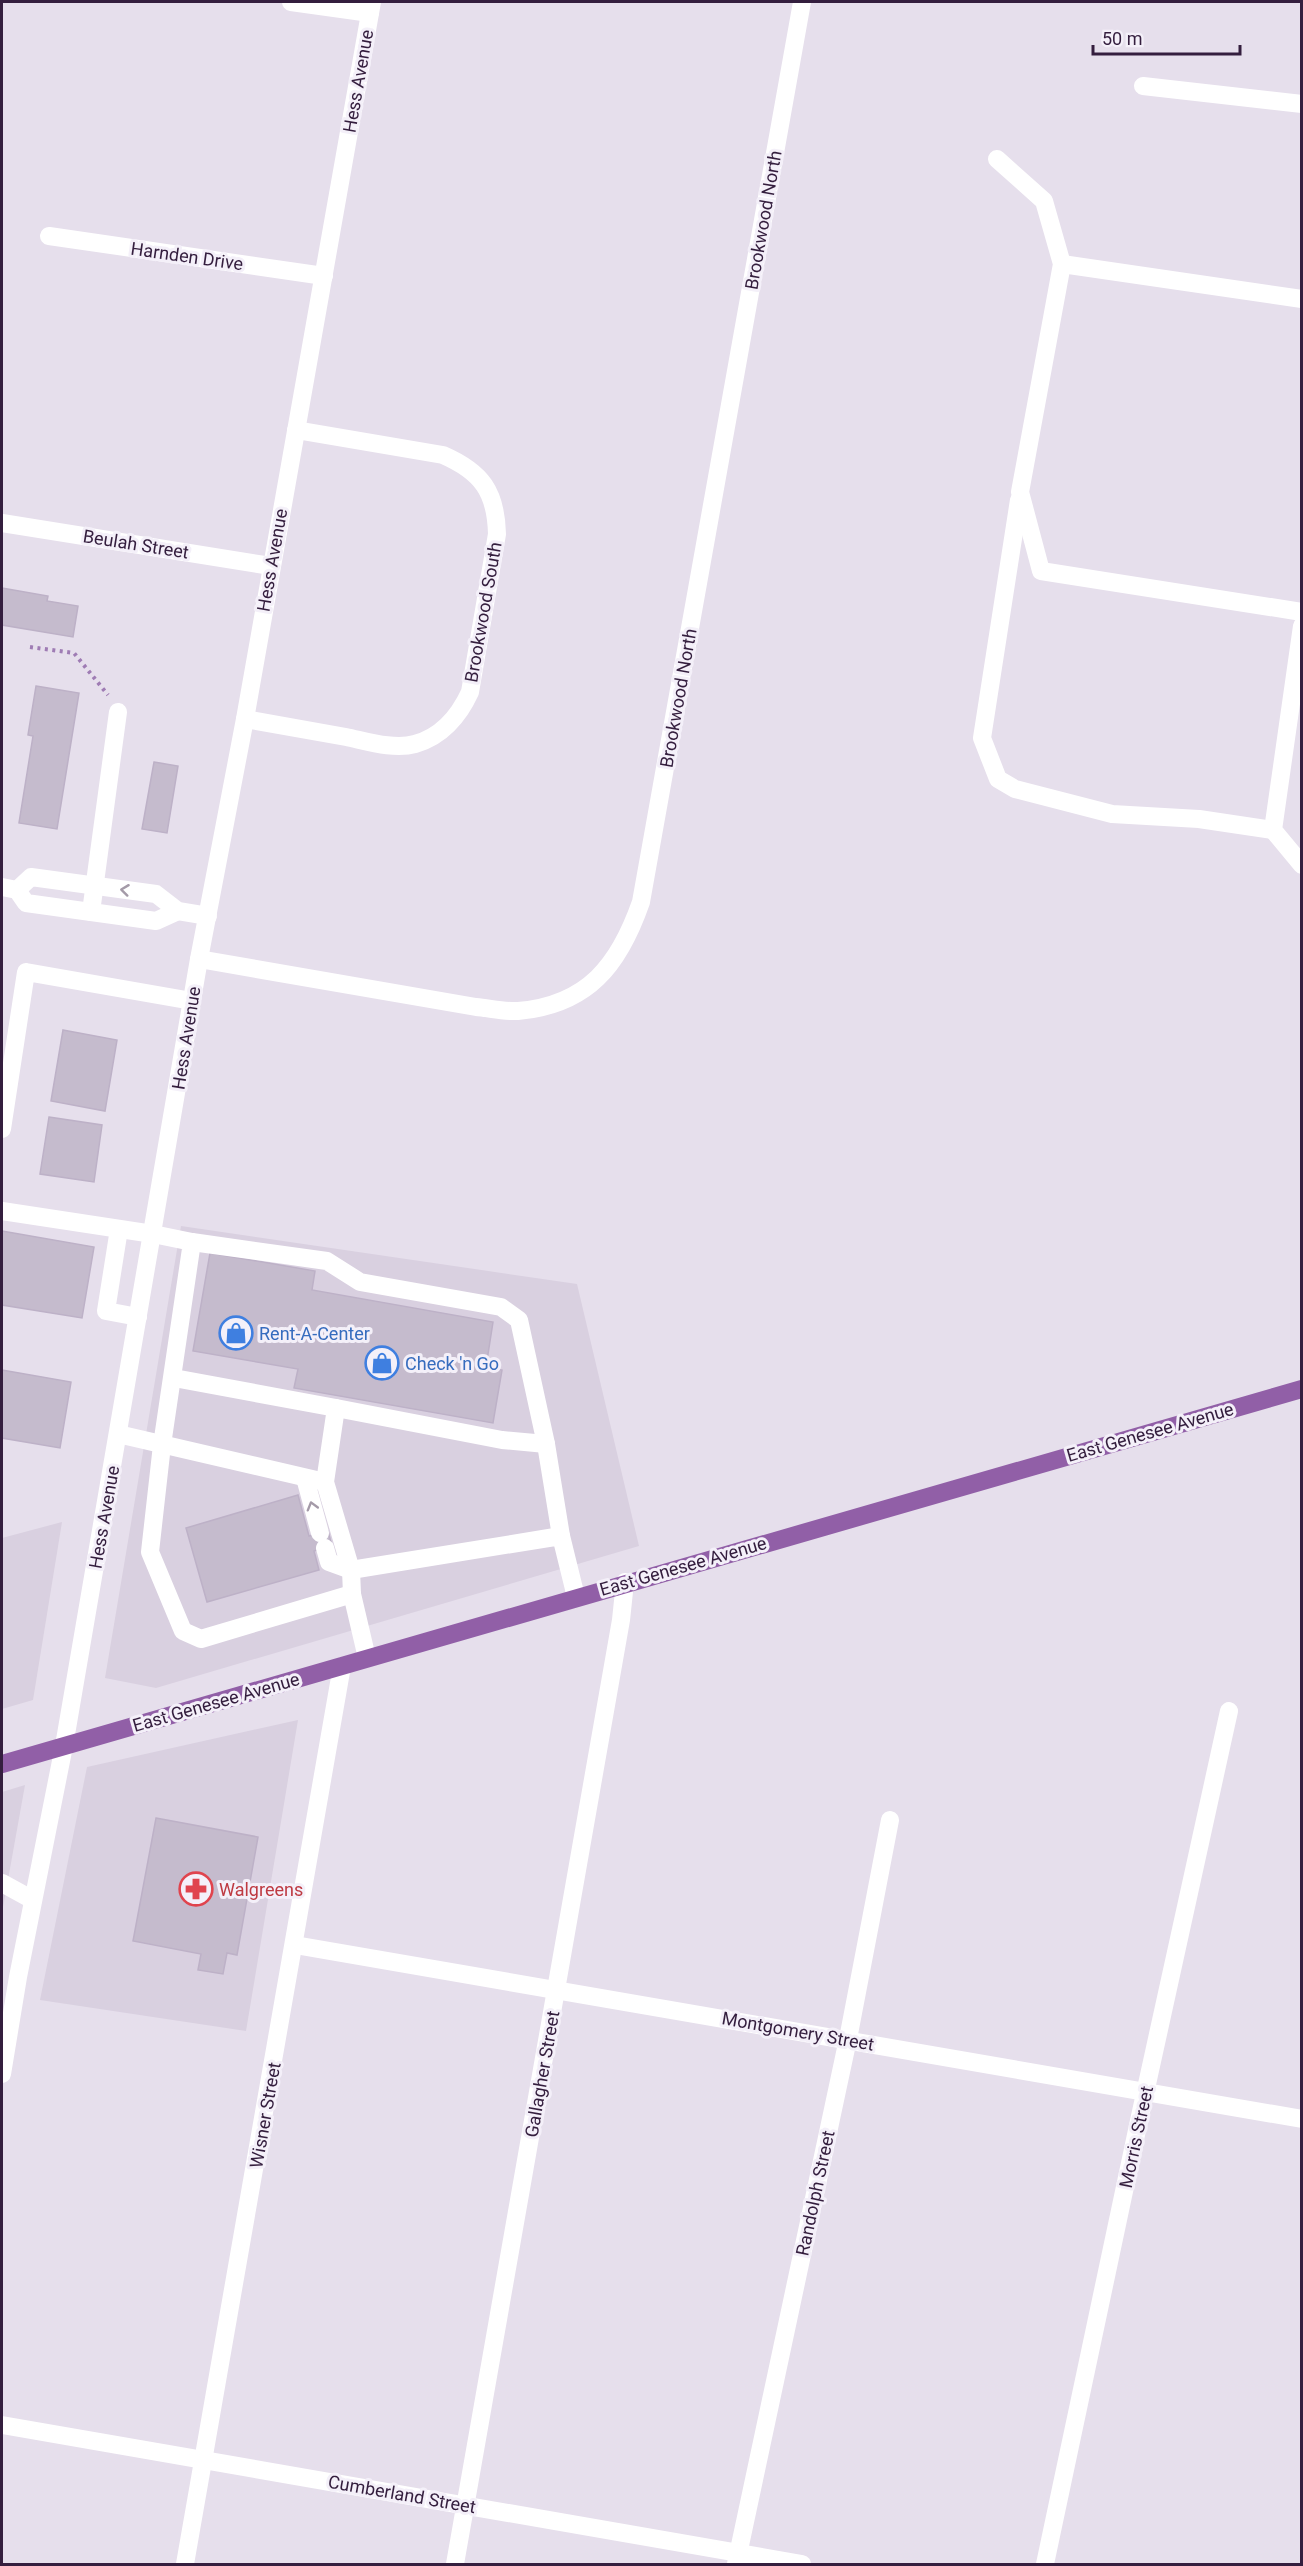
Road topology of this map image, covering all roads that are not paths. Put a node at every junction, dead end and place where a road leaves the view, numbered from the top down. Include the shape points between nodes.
1 (291, 2) edge
2 (802, 2) edge
3 (371, 7) edge
4 (1143, 86) dead end
5 (1302, 104) edge
6 (997, 159) dead end
7 (49, 237) dead end
8 (1062, 264) junction
9 (324, 276) junction
10 (1302, 299) edge
11 (296, 430) junction
12 (1020, 492) junction
13 (2, 523) edge
14 (271, 566) junction
15 (1302, 612) edge
16 (1302, 626) edge
17 (118, 712) dead end
18 (245, 719) junction
19 (1273, 830) junction
20 (1302, 865) edge
21 (94, 886) junction
22 (9, 888) edge
23 (178, 911) junction
24 (91, 912) junction
25 (208, 916) junction
26 (199, 959) junction
27 (192, 1001) junction
28 (8, 1042) edge
29 (2, 1129) edge
30 (2, 1211) edge
31 (120, 1229) junction
32 (153, 1234) junction
33 (192, 1242) junction
34 (138, 1317) junction
35 (174, 1377) junction
36 (1302, 1389) edge
37 (336, 1408) junction
38 (118, 1434) junction
39 (546, 1444) junction
40 (162, 1445) junction
41 (304, 1478) junction
42 (325, 1482) junction
43 (561, 1536) junction
44 (351, 1570) junction
45 (625, 1582) junction
46 (352, 1594) junction
47 (576, 1597) junction
48 (367, 1658) junction
49 (342, 1666) junction
50 (1229, 1711) dead end
51 (64, 1746) junction
52 (2, 1764) edge
53 (890, 1820) dead end
54 (3, 1888) edge
55 (33, 1900) junction
56 (295, 1945) junction
57 (10, 1975) edge
58 (557, 1990) junction
59 (848, 2039) junction
60 (2, 2074) edge
61 (1145, 2092) junction
62 (1302, 2119) edge
63 (2, 2425) edge
64 (204, 2460) junction
65 (466, 2505) junction
66 (738, 2559) edge
67 (185, 2565) edge
68 (455, 2565) edge
69 (802, 2565) edge
70 (1046, 2565) edge

1 - 3 street
2 - 26 street, Brookwood North via 641,902 629,936 608,969 582,992 548,1006 515,1011
3 - 9 street, Hess Avenue
4 - 5 street
6 - 8 street via 1044,201
7 - 9 street, Harnden Drive
8 - 10 street
8 - 12 street
9 - 11 street, Hess Avenue
11 - 14 street, Hess Avenue
11 - 18 street, Brookwood South via 443,455 479,476 490,495 497,534 470,692 452,721 434,736 413,745 388,745
12 - 15 street via 1041,571
12 - 19 street via 982,738 998,779 1015,789 1112,814 1199,819
13 - 14 street, Beulah Street
14 - 18 street, Hess Avenue
16 - 19 street
17 - 21 street
18 - 25 street, Hess Avenue
19 - 20 street
21 - 22 street via 31,878
23 -> 21 street via 156,894
21 - 24 street
22 - 24 street via 26,903
23 - 24 street via 156,921
23 - 25 street
25 - 26 street, Hess Avenue
26 - 27 street, Hess Avenue
27 - 28 street via 26,972
27 - 32 street, Hess Avenue
28 - 29 street
30 - 31 street
31 - 32 street
31 - 34 street via 106,1311
32 - 33 street
32 - 34 street, Hess Avenue
33 - 35 street
33 - 39 street via 327,1261 360,1282 501,1307 519,1320
34 - 38 street, Hess Avenue
35 - 37 street
35 - 40 street
36 - 45 main road, East Genesee Avenue
37 - 39 street via 502,1440
37 - 42 street
38 - 40 street
38 - 51 street, Hess Avenue
39 - 43 street
40 - 41 street
40 - 46 street via 150,1552 183,1631 201,1639
41 - 42 street
44 -> 41 street via 328,1562
42 - 44 street
43 - 44 street
43 - 47 street
44 - 46 street
45 - 47 main road, East Genesee Avenue
45 - 58 street, Gallagher Street
46 - 48 street
47 - 48 main road, East Genesee Avenue
48 - 49 main road, East Genesee Avenue
49 - 51 main road, East Genesee Avenue
49 - 56 street, Wisner Street
50 - 61 street, Morris Street
51 - 52 main road, East Genesee Avenue
51 - 55 street, Hess Avenue
53 - 59 street, Randolph Street
54 - 55 street
55 - 57 street, Hess Avenue
56 - 58 street, Montgomery Street
56 - 64 street, Wisner Street
57 - 60 street, Hess Avenue
58 - 59 street, Montgomery Street
58 - 65 street, Gallagher Street
59 - 61 street, Montgomery Street
59 - 66 street, Randolph Street
61 - 62 street, Montgomery Street
61 - 70 street, Morris Street
63 - 64 street, Cumberland Street
64 - 65 street, Cumberland Street
64 - 67 street, Wisner Street
65 - 66 street, Cumberland Street
65 - 68 street, Gallagher Street
66 - 69 street, Cumberland Street

